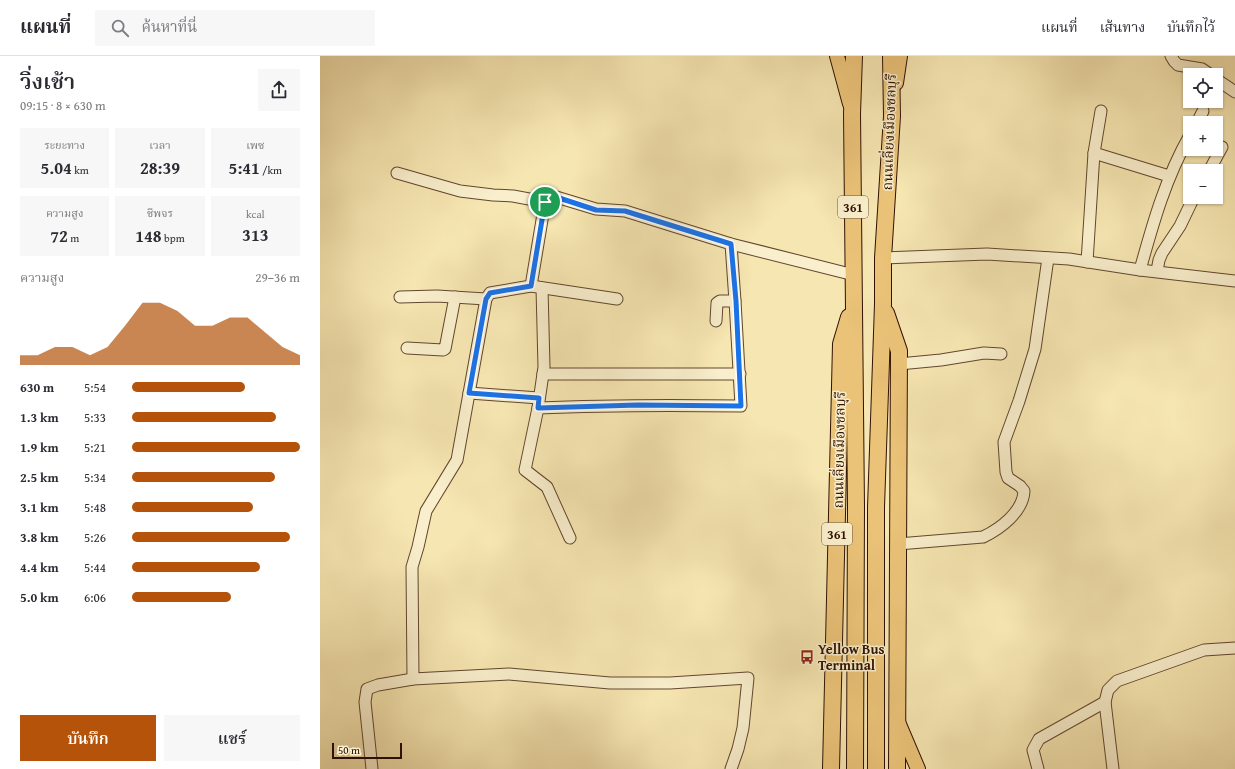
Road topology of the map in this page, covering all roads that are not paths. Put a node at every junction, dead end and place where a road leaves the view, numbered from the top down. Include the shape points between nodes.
1 (837, 56) edge
2 (854, 56) edge
3 (891, 56) edge
4 (900, 56) edge
5 (1171, 56) edge
6 (1196, 68) edge
7 (1223, 84) edge
8 (1235, 92) edge
9 (1101, 111) dead end
10 (1203, 111) dead end
11 (852, 114) junction
12 (892, 116) junction
13 (1200, 116) edge
14 (1183, 147) edge
15 (1094, 153) junction
16 (397, 173) dead end
17 (1169, 176) junction
18 (545, 202) junction
19 (1191, 204) edge
20 (731, 244) junction
21 (883, 258) junction
22 (1048, 258) junction
23 (1087, 262) junction
24 (1140, 270) junction
25 (1157, 271) junction
26 (854, 275) junction
27 (1235, 281) edge
28 (537, 287) junction
29 (400, 297) dead end
30 (455, 297) junction
31 (486, 299) junction
32 (617, 299) dead end
33 (854, 300) junction
34 (736, 301) junction
35 (883, 304) junction
36 (716, 321) dead end
37 (407, 348) dead end
38 (1001, 354) dead end
39 (899, 364) junction
40 (543, 374) junction
41 (740, 374) junction
42 (469, 393) junction
43 (539, 403) junction
44 (570, 538) dead end
45 (898, 544) junction
46 (1235, 648) edge
47 (413, 679) junction
48 (1105, 702) junction
49 (898, 722) junction
50 (832, 726) junction
51 (372, 769) edge
52 (731, 769) edge
53 (823, 769) edge
54 (831, 769) edge
55 (855, 769) edge
56 (876, 769) edge
57 (897, 769) edge
58 (918, 769) edge
59 (1038, 769) edge
60 (1113, 769) edge

1 - 11 main road, 361
2 - 11 highway, ถนนเลี่ยงเมืองชลบุรี / 361
3 - 12 highway, ถนนเลี่ยงเมืองชลบุรี / 361
4 - 12 main road, 361
5 - 6 street via 1178,65
7 - 8 street
9 - 15 street
10 - 13 street
11 - 26 highway, ถนนเลี่ยงเมืองชลบุรี / 361
12 - 21 highway, ถนนเลี่ยงเมืองชลบุรี / 361
14 - 17 street
15 - 17 street
15 - 23 street
16 - 18 street via 460,191
17 - 24 street
18 - 20 street via 553,196 596,210 625,211
18 - 28 street
19 - 25 street via 1162,253
20 - 26 street
20 - 34 street
21 - 22 street via 987,254
21 - 35 highway, ถนนเลี่ยงเมืองชลบุรี / 361
22 - 23 street
22 - 45 street via 1035,349 1004,442 1008,478 1024,491 1021,505 994,532 983,537
23 - 24 street
24 - 25 street
25 - 27 street
26 - 33 highway, ถนนเลี่ยงเมืองชลบุรี / 361
28 - 31 street via 490,293
28 - 32 street
28 - 40 street
29 - 30 street
30 - 31 street
30 - 37 street via 445,349
31 - 42 street
33 - 50 highway, ถนนเลี่ยงเมืองชลบุรี / 361 via 841,344
33 - 55 highway, ถนนเลี่ยงเมืองชลบุรี / 361
34 - 36 street via 717,303
34 - 41 street
35 - 39 highway, ถนนเลี่ยงเมืองชลบุรี / 361 via 899,351
35 - 56 highway, ถนนเลี่ยงเมืองชลบุรี / 361 via 876,507
38 - 39 street via 984,353
39 - 45 highway, ถนนเลี่ยงเมืองชลบุรี / 361
40 - 41 street
40 - 43 street
41 - 43 street via 741,406
42 - 43 street
42 - 47 street via 456,460 426,511 412,567
43 - 44 street via 525,470 547,487
45 - 49 highway, ถนนเลี่ยงเมืองชลบุรี / 361
46 - 48 street via 1204,650 1117,681 1108,690
47 - 51 street via 367,689 365,702
47 - 52 street via 509,674 610,683 670,683 748,678 743,728
48 - 59 street via 1039,739 1033,750
48 - 60 street
49 - 57 highway, ถนนเลี่ยงเมืองชลบุรี / 361
49 - 58 main road
50 - 53 main road
50 - 54 highway, ถนนเลี่ยงเมืองชลบุรี / 361

